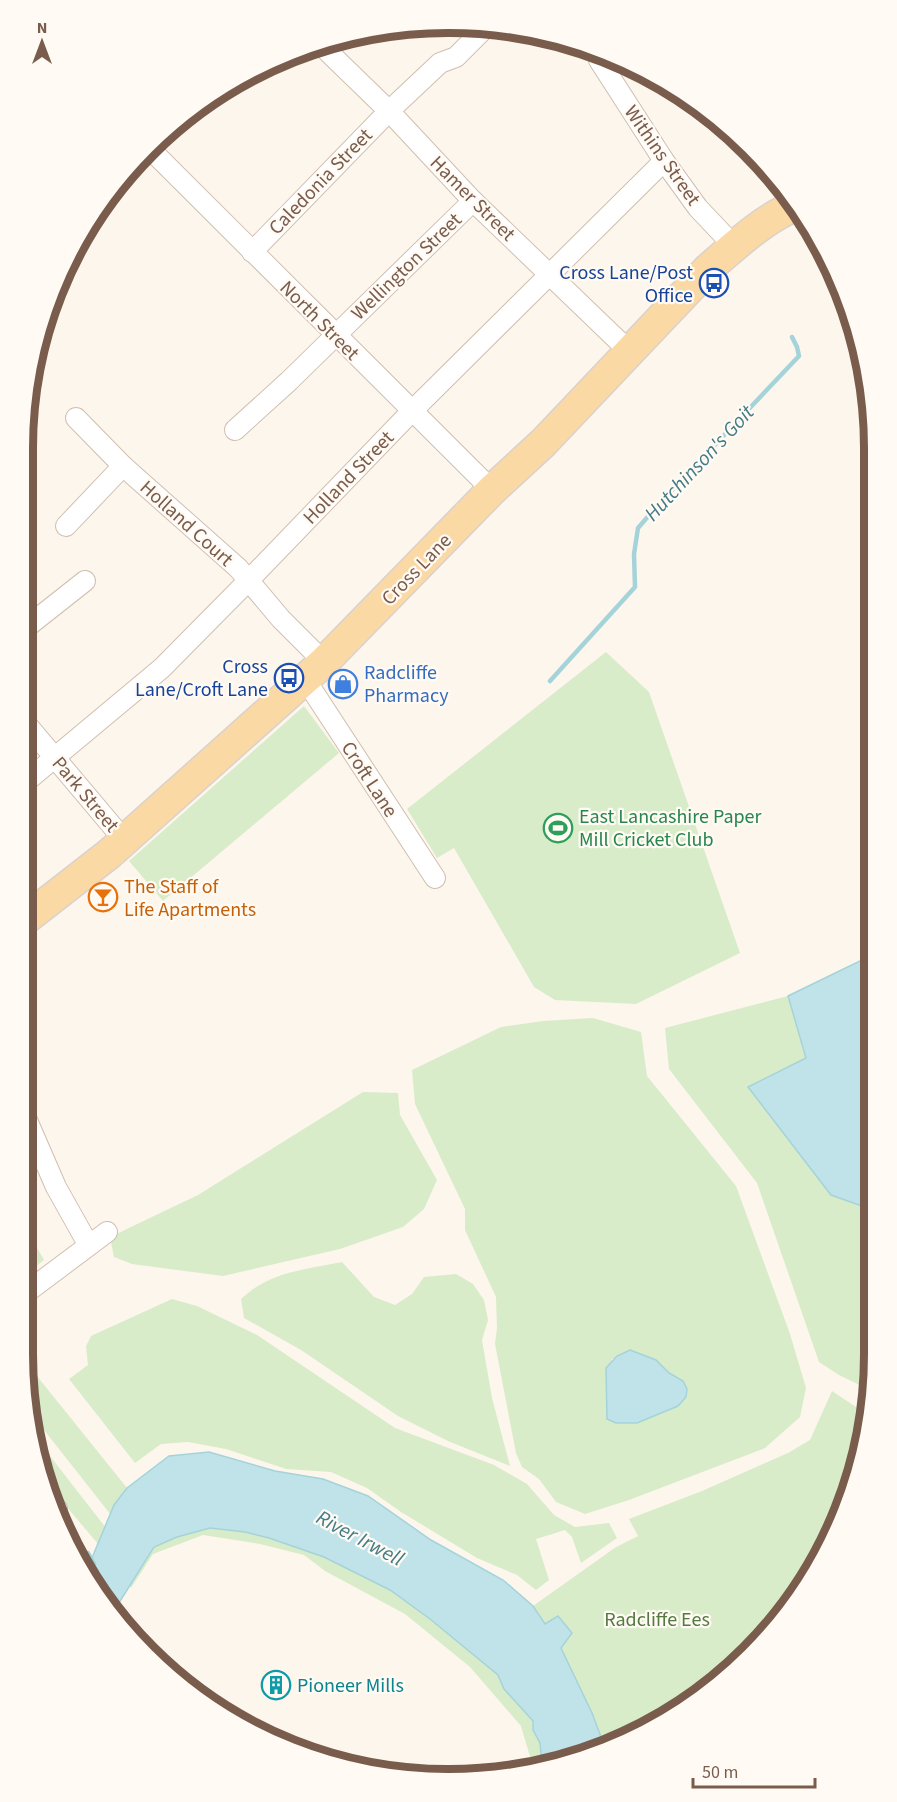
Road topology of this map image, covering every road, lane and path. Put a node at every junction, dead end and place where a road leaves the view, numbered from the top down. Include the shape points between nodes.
1 (479, 34) edge
2 (327, 51) edge
3 (606, 64) edge
4 (389, 111) junction
5 (155, 155) edge
6 (664, 161) junction
7 (473, 201) junction
8 (788, 210) edge
9 (734, 246) junction
10 (252, 252) junction
11 (549, 273) junction
12 (335, 335) junction
13 (629, 351) junction
14 (411, 412) junction
15 (76, 418) dead end
16 (235, 430) dead end
17 (123, 466) junction
18 (492, 490) junction
19 (66, 526) dead end
20 (85, 581) dead end
21 (248, 581) junction
22 (33, 622) edge
23 (314, 671) junction
24 (33, 731) edge
25 (55, 756) junction
26 (33, 775) edge
27 (124, 840) junction
28 (435, 878) dead end
29 (33, 913) edge
30 (33, 1135) edge
31 (107, 1232) dead end
32 (84, 1237) dead end
33 (33, 1287) edge

1 - 4 street, Caledonia Street via 456,57 440,63
2 - 4 street, Hamer Street
3 - 6 street, Withins Street
4 - 7 street, Hamer Street
4 - 10 street, Caledonia Street
5 - 10 street, North Street
6 - 9 street, Withins Street via 698,208
6 - 11 street, Holland Street
7 - 11 street, Hamer Street
7 - 12 street, Wellington Street
8 - 9 main road, Cross Lane
9 - 13 main road, Cross Lane
10 - 12 street, North Street
11 - 13 street, Hamer Street
11 - 14 street, Holland Street
12 - 14 street, North Street
12 - 16 street, Wellington Street
13 - 18 main road, Cross Lane
14 - 18 street, North Street
14 - 21 street, Holland Street
15 - 17 street, Holland Court
17 - 19 street, Holland Court
17 - 21 street, Holland Court
18 - 23 main road, Cross Lane
20 - 22 street
21 - 23 street, Holland Court via 281,619
21 - 25 street, Holland Street via 162,668
23 - 27 main road, Cross Lane
23 - 28 street, Croft Lane
24 - 25 street, Park Street
25 - 26 street, Holland Street
25 - 27 street, Park Street
27 - 29 main road, Cross Lane
30 - 32 street
31 - 33 street

